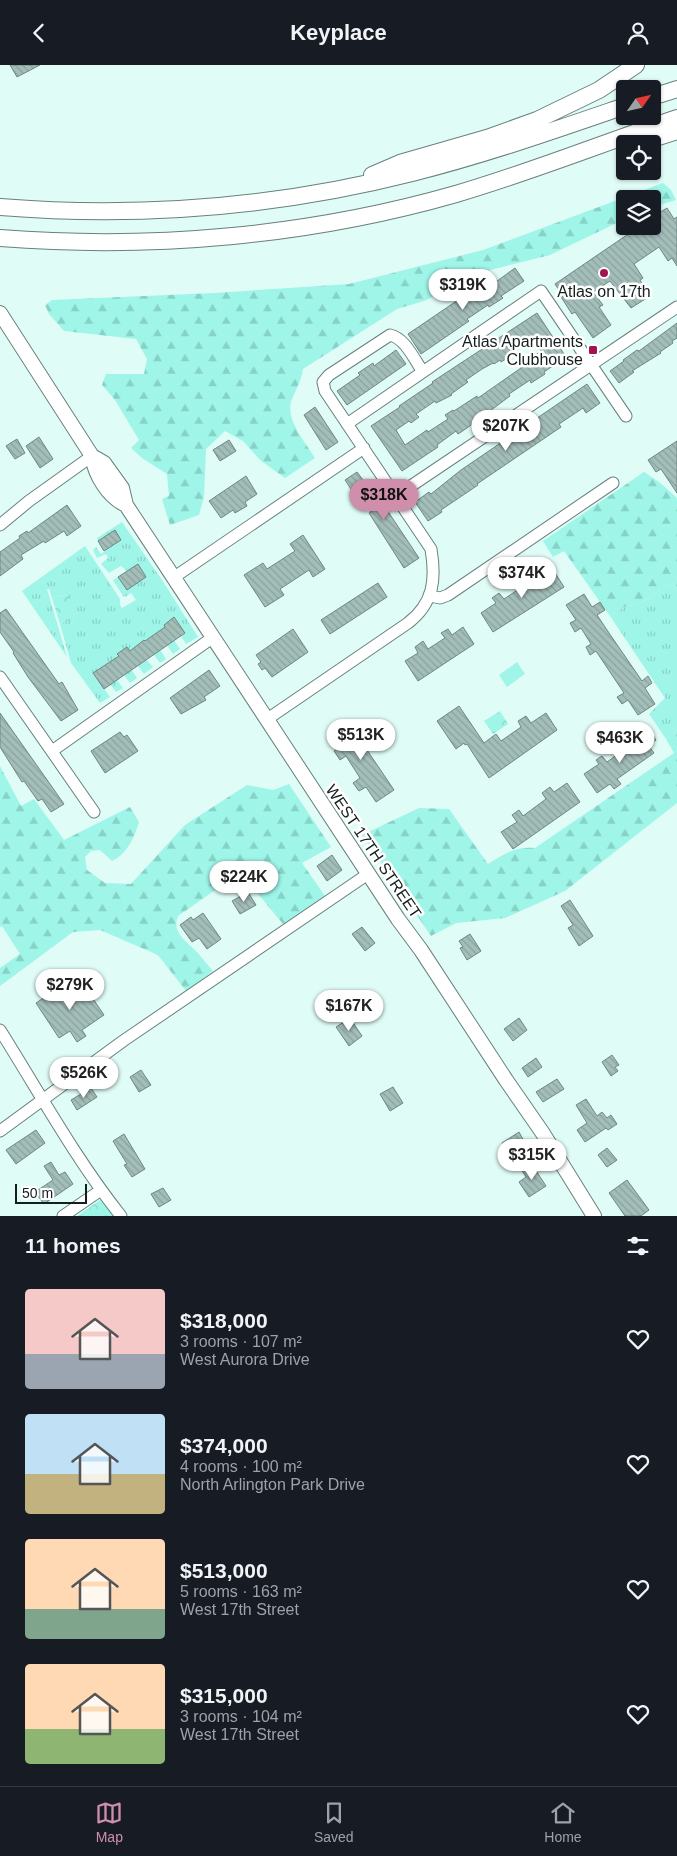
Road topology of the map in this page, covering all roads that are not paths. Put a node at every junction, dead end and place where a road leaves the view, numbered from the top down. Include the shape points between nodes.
1 (636, 65) edge
2 (677, 89) edge
3 (661, 94) edge
4 (616, 109) edge
5 (677, 118) edge
6 (677, 131) edge
7 (661, 136) edge
8 (616, 148) edge
9 (556, 161) junction
10 (343, 189) junction
11 (0, 207) edge
12 (0, 238) edge
13 (677, 307) edge
14 (0, 313) edge
15 (590, 364) junction
16 (423, 372) junction
17 (626, 415) dead end
18 (347, 424) junction
19 (364, 449) junction
20 (92, 456) junction
21 (613, 483) dead end
22 (396, 496) junction
23 (0, 525) edge
24 (173, 578) junction
25 (430, 596) junction
26 (212, 638) junction
27 (0, 677) edge
28 (266, 720) junction
29 (52, 751) junction
30 (94, 812) dead end
31 (368, 874) junction
32 (0, 1030) edge
33 (44, 1100) junction
34 (0, 1131) edge
35 (101, 1189) junction
36 (63, 1216) edge
37 (121, 1216) edge
38 (594, 1216) edge

1 - 10 highway via 599,90 537,120 400,163
2 - 3 highway
4 - 10 highway via 446,164
5 - 9 highway
6 - 7 highway
8 - 9 highway
9 - 12 highway via 421,203 280,231 174,241
10 - 11 highway via 238,205 167,210 89,212
13 - 15 street
14 - 20 main road, WEST 17TH STREET
15 - 16 street via 541,291
15 - 17 street
15 - 22 street
16 - 18 street
16 - 18 street via 397,336 390,335 329,375 323,382 325,391
18 - 19 street
19 - 22 street
19 - 24 street
20 - 23 street
20 - 24 main road, WEST 17TH STREET via 95,470 114,498 126,505
21 - 25 street via 448,595 440,598
22 - 25 street via 431,549 434,577
24 - 26 main road, WEST 17TH STREET
25 - 28 street via 408,623
26 - 28 main road, WEST 17TH STREET
26 - 29 street
27 - 29 street
28 - 31 main road, WEST 17TH STREET
29 - 30 street
31 - 33 street via 123,1041
31 - 38 main road, WEST 17TH STREET via 542,1132
32 - 33 street
33 - 34 street
33 - 35 street
35 - 36 street
35 - 37 street

